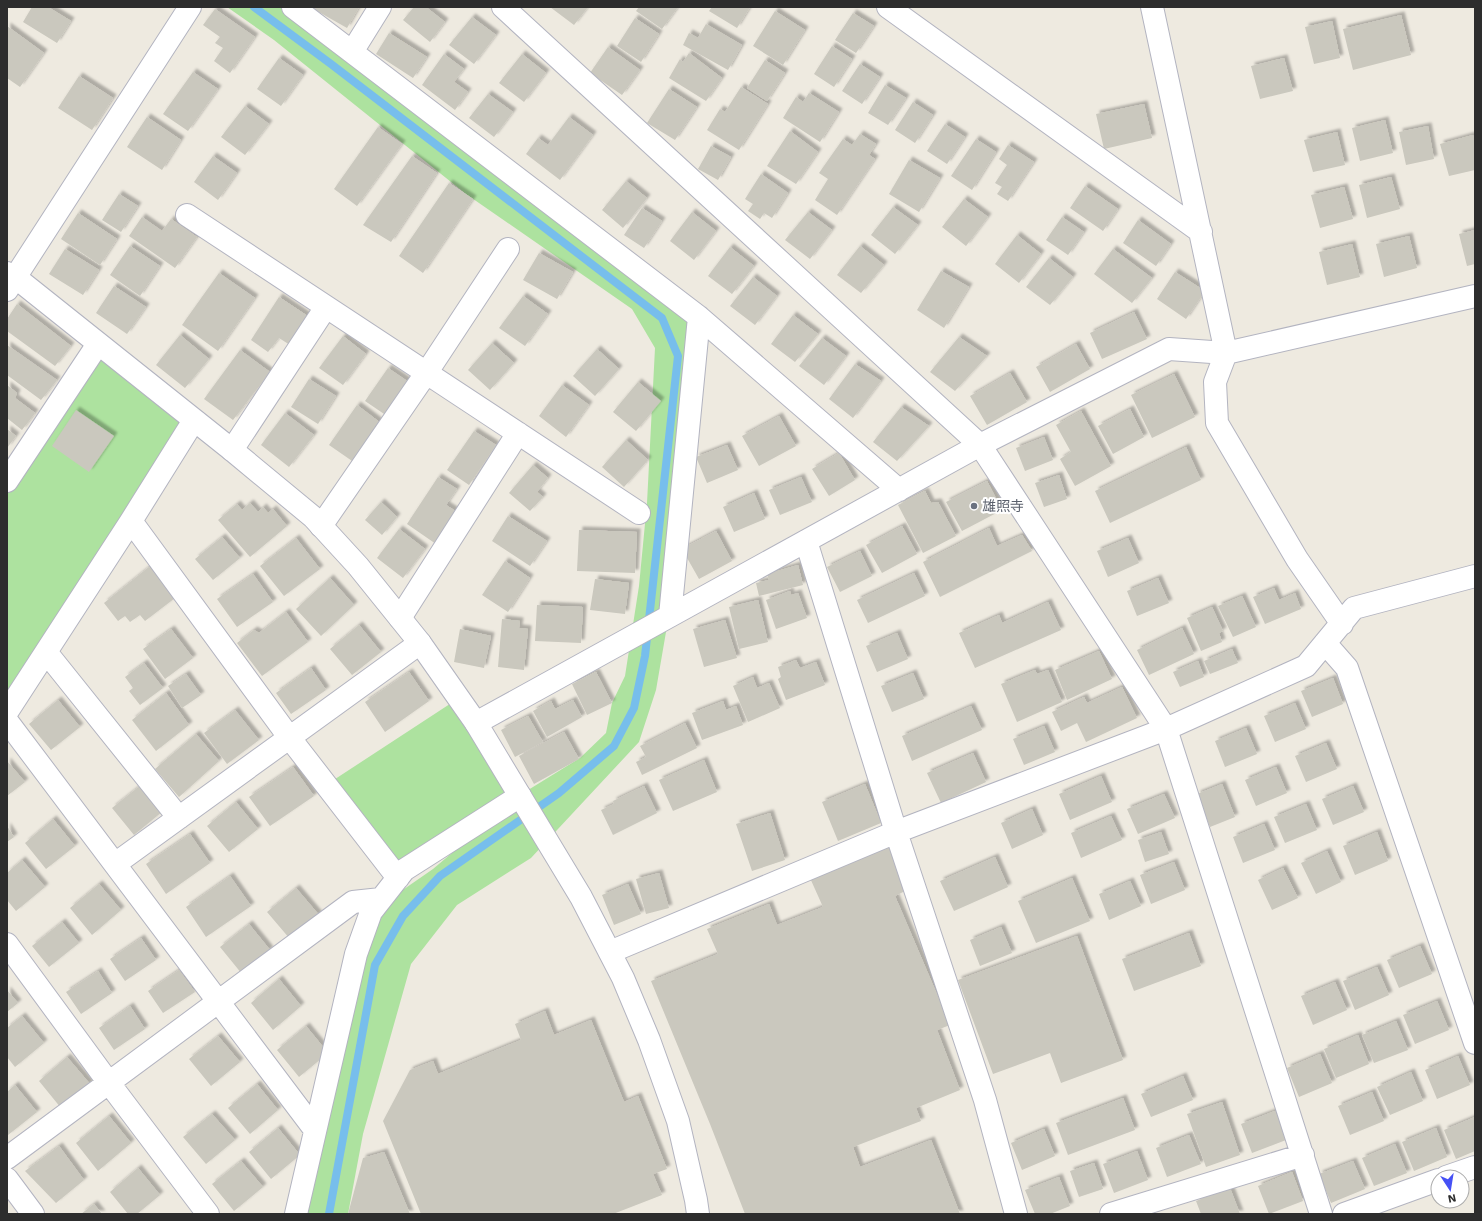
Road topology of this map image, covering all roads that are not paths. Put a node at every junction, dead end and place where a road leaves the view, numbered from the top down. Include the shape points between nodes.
1 (190, 7) edge
2 (293, 7) edge
3 (380, 7) edge
4 (503, 7) edge
5 (888, 7) edge
6 (1152, 7) edge
7 (352, 52) junction
8 (187, 214) dead end
9 (1201, 232) junction
10 (508, 249) dead end
11 (10, 280) edge
12 (1475, 296) edge
13 (326, 307) junction
14 (699, 316) junction
15 (98, 344) junction
16 (1226, 353) junction
17 (427, 372) junction
18 (196, 422) junction
19 (518, 433) junction
20 (980, 446) junction
21 (232, 450) junction
22 (7, 480) edge
23 (900, 490) junction
24 (638, 513) dead end
25 (131, 522) junction
26 (321, 526) junction
27 (806, 541) junction
28 (1475, 576) edge
29 (670, 616) junction
30 (400, 618) junction
31 (1342, 624) junction
32 (420, 643) junction
33 (1325, 643) junction
34 (46, 652) junction
35 (7, 712) edge
36 (7, 721) edge
37 (476, 723) junction
38 (1166, 729) junction
39 (289, 737) junction
40 (520, 796) junction
41 (178, 818) junction
42 (896, 832) junction
43 (115, 864) junction
44 (398, 878) junction
45 (381, 899) junction
46 (7, 944) edge
47 (610, 952) junction
48 (218, 1002) junction
49 (1475, 1043) edge
50 (109, 1083) junction
51 (315, 1130) junction
52 (1302, 1155) junction
53 (7, 1158) edge
54 (7, 1179) edge
55 (1430, 1183) edge
56 (33, 1214) edge
57 (208, 1214) edge
58 (296, 1214) edge
59 (698, 1214) edge
60 (1016, 1214) edge
61 (1112, 1214) edge
62 (1321, 1214) edge
63 (1344, 1214) edge

1 - 11 street
2 - 7 street
3 - 7 street
4 - 20 street
5 - 9 street
6 - 9 street
7 - 14 street
8 - 13 street
9 - 16 street
10 - 17 street
11 - 15 street
12 - 16 street
13 - 17 street
13 - 21 street
14 - 23 street
14 - 29 street
15 - 18 street
15 - 22 street
16 - 20 street via 1169,349
16 - 31 street via 1215,382 1217,423 1297,559
17 - 19 street
17 - 26 street
18 - 21 street
18 - 25 street via 191,425
19 - 24 street
19 - 30 street
20 - 23 street
20 - 38 street
21 - 26 street
23 - 27 street
25 - 34 street
25 - 39 street
26 - 30 street via 358,566
27 - 29 street
27 - 42 street
28 - 31 street via 1354,608
29 - 37 street
30 - 32 street
31 - 33 street
32 - 37 street
32 - 39 street
33 - 38 street via 1306,666
33 - 49 street via 1348,668
34 - 35 street
34 - 41 street
36 - 43 street
37 - 40 street
38 - 42 street
38 - 52 street
39 - 41 street
39 - 44 street
40 - 44 street via 404,870
40 - 47 street via 581,897
41 - 43 street
42 - 47 street
42 - 60 street via 985,1100
43 - 48 street
44 - 45 street
45 - 48 street via 354,902
45 - 51 street via 371,912 356,954
46 - 50 street
47 - 59 street via 649,1040 678,1121
48 - 50 street
48 - 51 street
50 - 53 street
50 - 57 street
51 - 58 street
52 - 61 street
52 - 62 street
54 - 56 street
55 - 63 street

